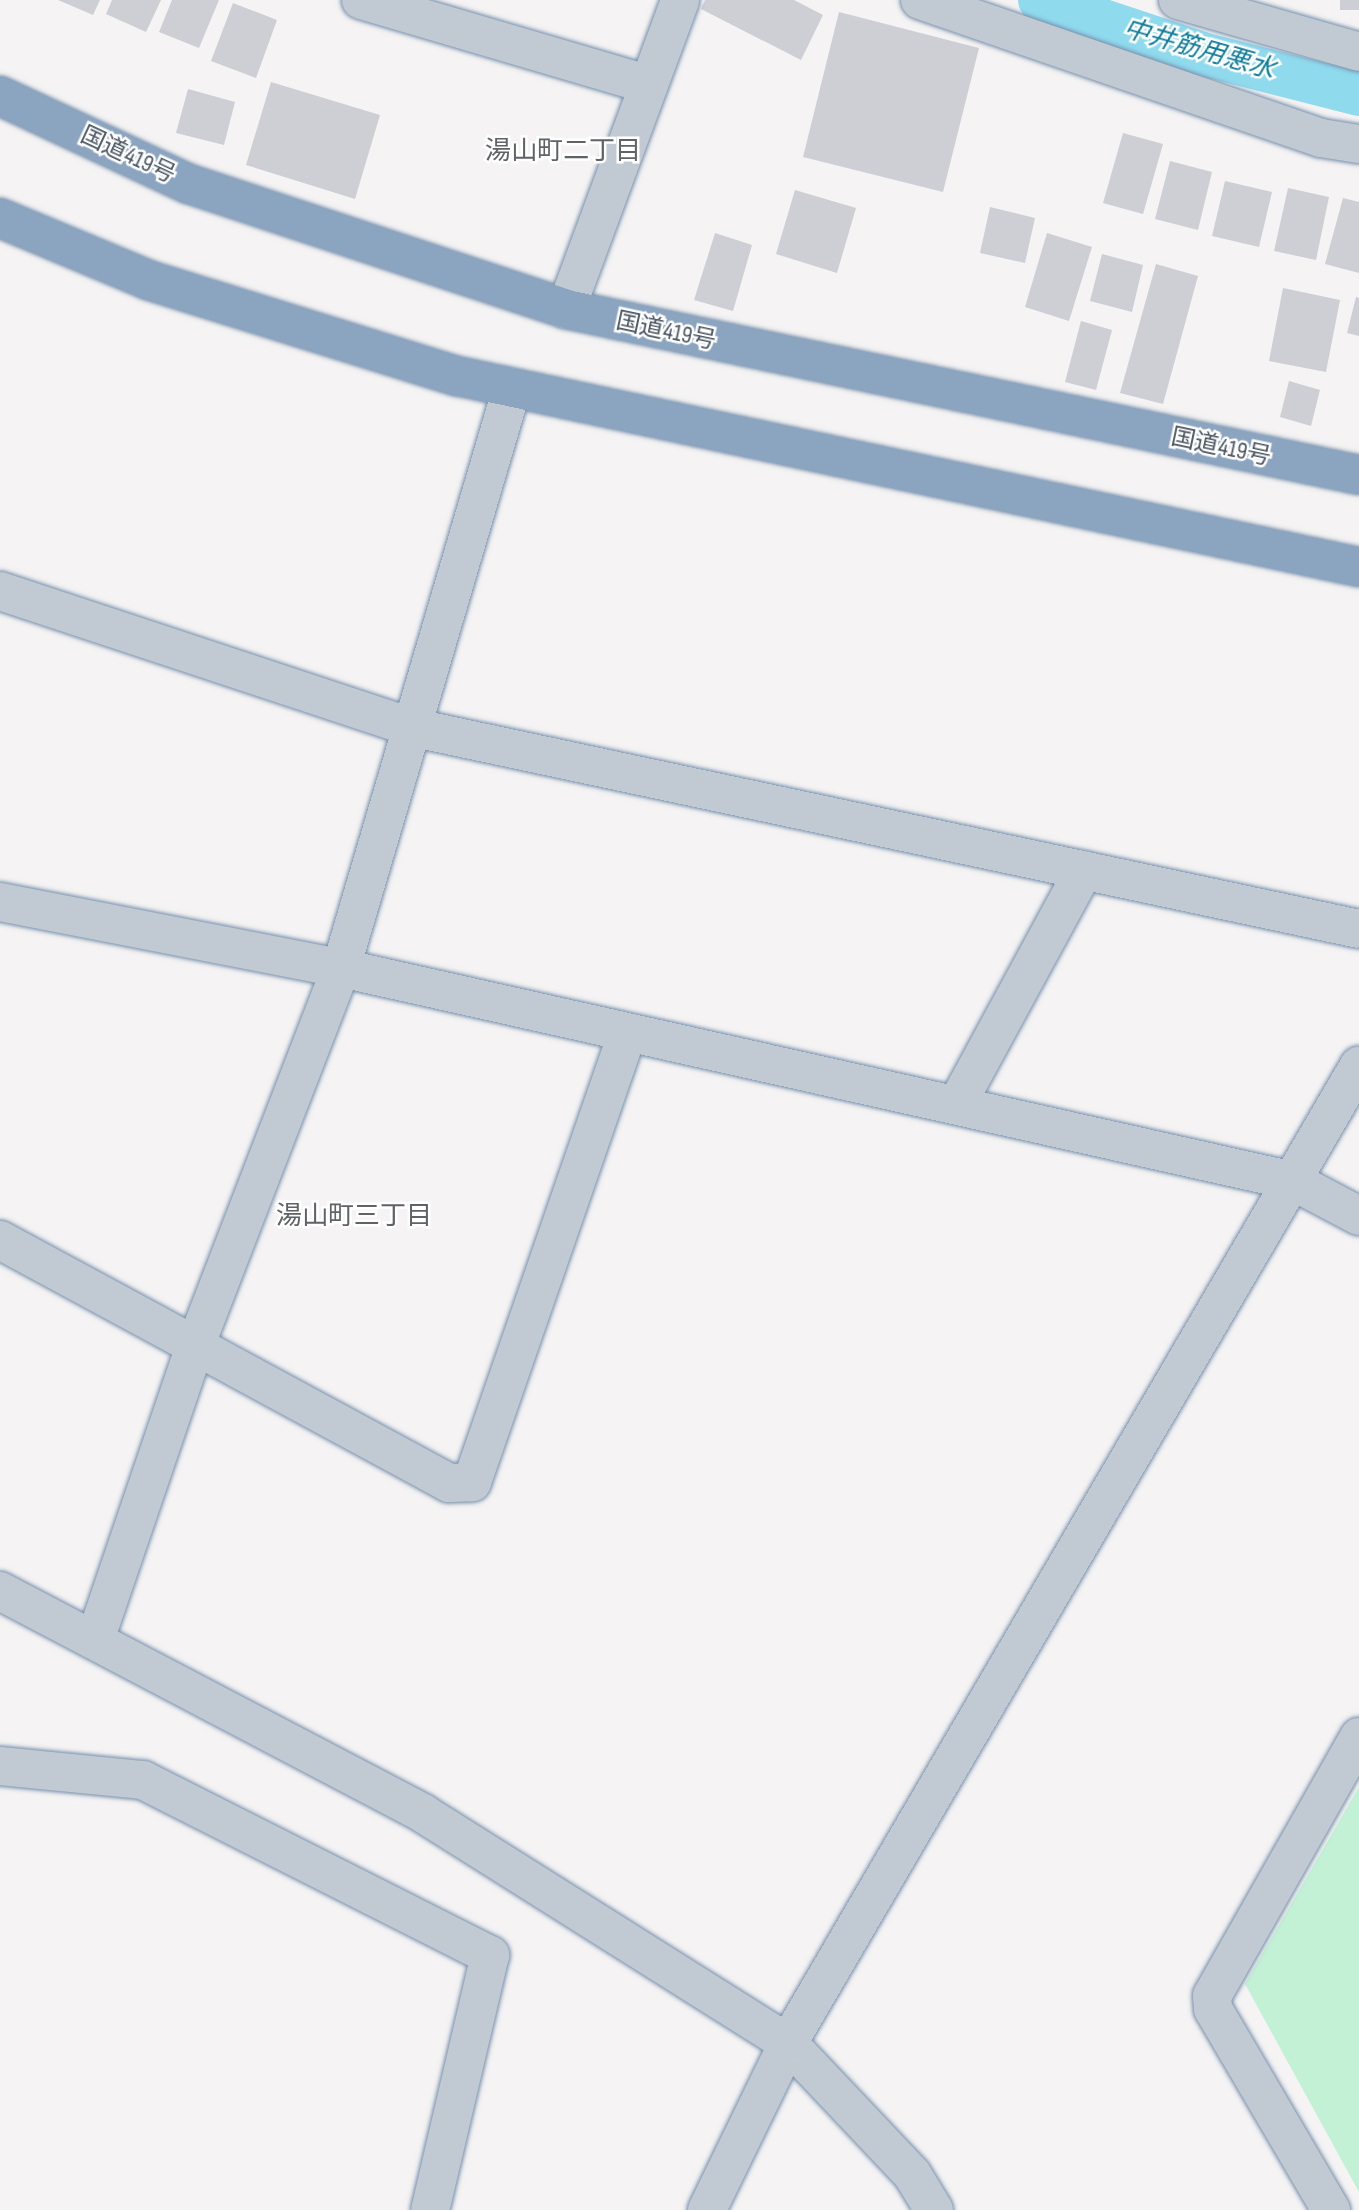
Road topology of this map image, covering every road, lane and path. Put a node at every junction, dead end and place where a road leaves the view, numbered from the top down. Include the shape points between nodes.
1 (361, 0) edge
2 (680, 0) edge
3 (920, 0) edge
4 (1178, 0) edge
5 (1359, 52) edge
6 (649, 85) junction
7 (0, 96) edge
8 (1359, 144) edge
9 (0, 218) edge
10 (566, 309) junction
11 (512, 388) junction
12 (1359, 475) edge
13 (1359, 567) edge
14 (0, 591) edge
15 (415, 728) junction
16 (1084, 870) junction
17 (0, 902) edge
18 (1359, 929) edge
19 (341, 968) junction
20 (627, 1034) junction
21 (1359, 1066) edge
22 (957, 1104) junction
23 (1293, 1181) junction
24 (1359, 1216) edge
25 (0, 1240) edge
26 (196, 1344) junction
27 (0, 1591) edge
28 (95, 1640) junction
29 (1359, 1737) edge
30 (0, 1766) edge
31 (788, 2043) junction
32 (430, 2210) edge
33 (707, 2210) edge
34 (934, 2210) edge
35 (1331, 2210) edge

1 - 6 street
2 - 6 street
3 - 8 street via 1321,138
4 - 5 street
6 - 10 street
7 - 10 highway, 国道419号 via 189,184
9 - 11 highway via 148,280
10 - 12 highway, 国道419号
11 - 13 highway
11 - 15 street
14 - 15 street
15 - 16 street
15 - 19 street
16 - 18 street
16 - 22 street
17 - 19 street
19 - 20 street
19 - 26 street
20 - 22 street
20 - 26 street via 472,1482 449,1483
21 - 23 street
22 - 23 street
23 - 24 street
23 - 31 street
25 - 26 street
26 - 28 street
27 - 28 street
28 - 31 street via 424,1814
29 - 35 street via 1212,1996 1213,2009
30 - 32 street via 143,1780 490,1955
31 - 33 street
31 - 34 street via 912,2174

